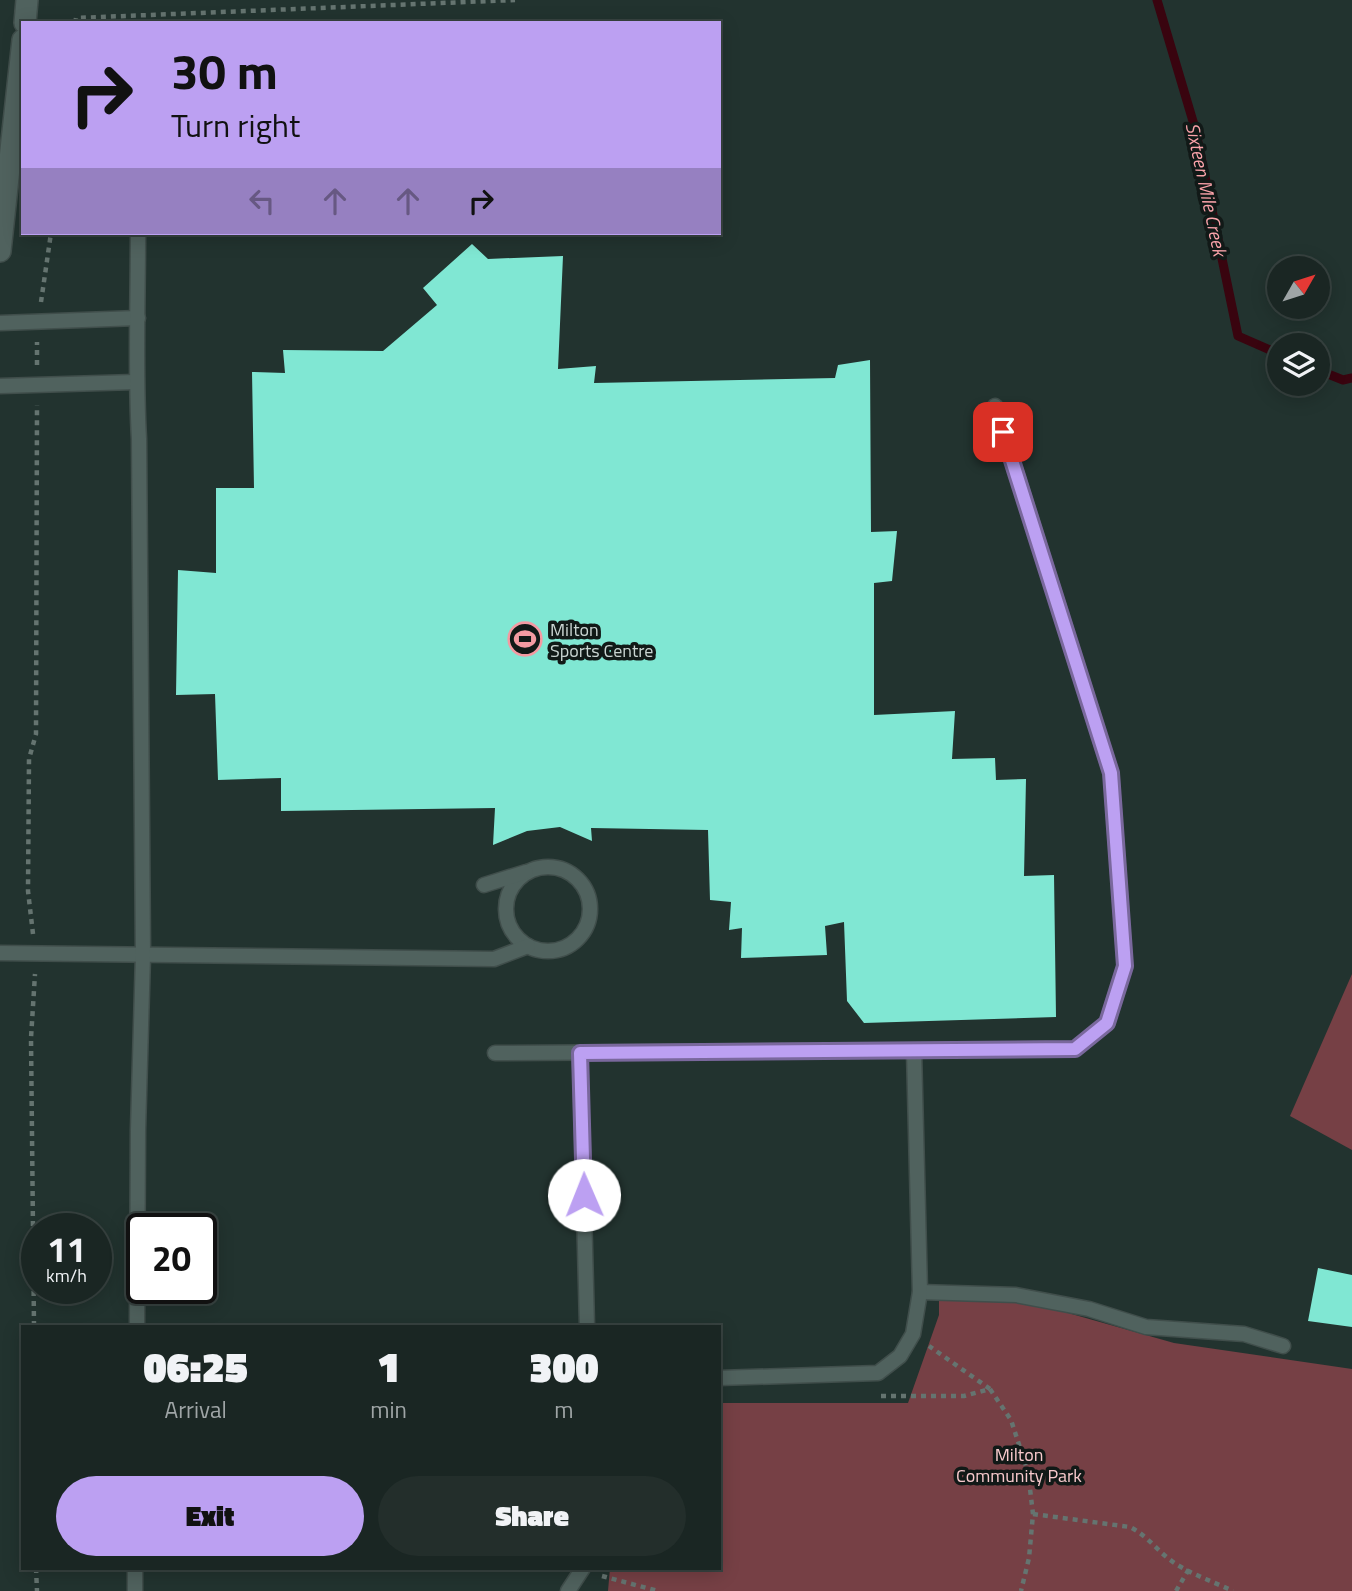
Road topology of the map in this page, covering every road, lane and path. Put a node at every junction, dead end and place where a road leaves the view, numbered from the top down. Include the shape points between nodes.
1 (27, 0) edge
2 (515, 0) edge
3 (24, 21) edge
4 (75, 21) edge
5 (21, 58) edge
6 (51, 235) edge
7 (138, 235) edge
8 (0, 251) edge
9 (138, 318) junction
10 (37, 321) junction
11 (0, 323) edge
12 (135, 382) junction
13 (37, 385) junction
14 (0, 386) edge
15 (995, 406) dead end
16 (531, 870) junction
17 (484, 885) dead end
18 (528, 946) junction
19 (0, 953) edge
20 (36, 954) junction
21 (143, 955) junction
22 (914, 1051) junction
23 (495, 1053) dead end
24 (580, 1053) junction
25 (920, 1292) junction
26 (34, 1325) edge
27 (137, 1325) edge
28 (587, 1325) edge
29 (1283, 1346) dead end
30 (721, 1378) edge
31 (990, 1389) dead end
32 (1033, 1514) junction
33 (36, 1570) edge
34 (135, 1570) edge
35 (582, 1570) edge
36 (1189, 1570) junction
37 (601, 1576) dead end
38 (37, 1591) edge
39 (135, 1591) edge
40 (568, 1591) edge
41 (658, 1591) edge
42 (1021, 1591) edge
43 (1176, 1591) edge
44 (1233, 1591) edge

1 - 3 street
2 - 4 path
5 - 8 street
6 - 10 path
7 - 9 lane
9 - 10 lane
9 - 12 lane
10 - 11 lane
10 - 13 path
12 - 13 lane
12 - 21 lane
13 - 14 lane
13 - 20 path via 36,734 29,759 28,891
15 - 22 lane via 1111,773 1125,966 1107,1023 1075,1049
16 - 17 lane
16 - 18 lane via 512,888 506,913 517,938
16 - 18 lane via 558,868 570,873 584,889 590,910 580,936 569,945 549,950
18 - 21 lane via 494,959
19 - 20 lane
20 - 21 lane
20 - 26 path via 31,1038
21 - 27 lane
22 - 24 lane
22 - 25 lane
23 - 24 lane
24 - 28 lane
25 - 29 lane via 1016,1295 1089,1309 1146,1327 1244,1334
25 - 30 lane via 913,1334 900,1356 878,1373
31 - 32 path via 1011,1420 1028,1472
32 - 36 path via 1130,1527
32 - 42 path
33 - 38 path
34 - 39 lane
35 - 40 lane
36 - 43 path
36 - 44 path
37 - 41 path

